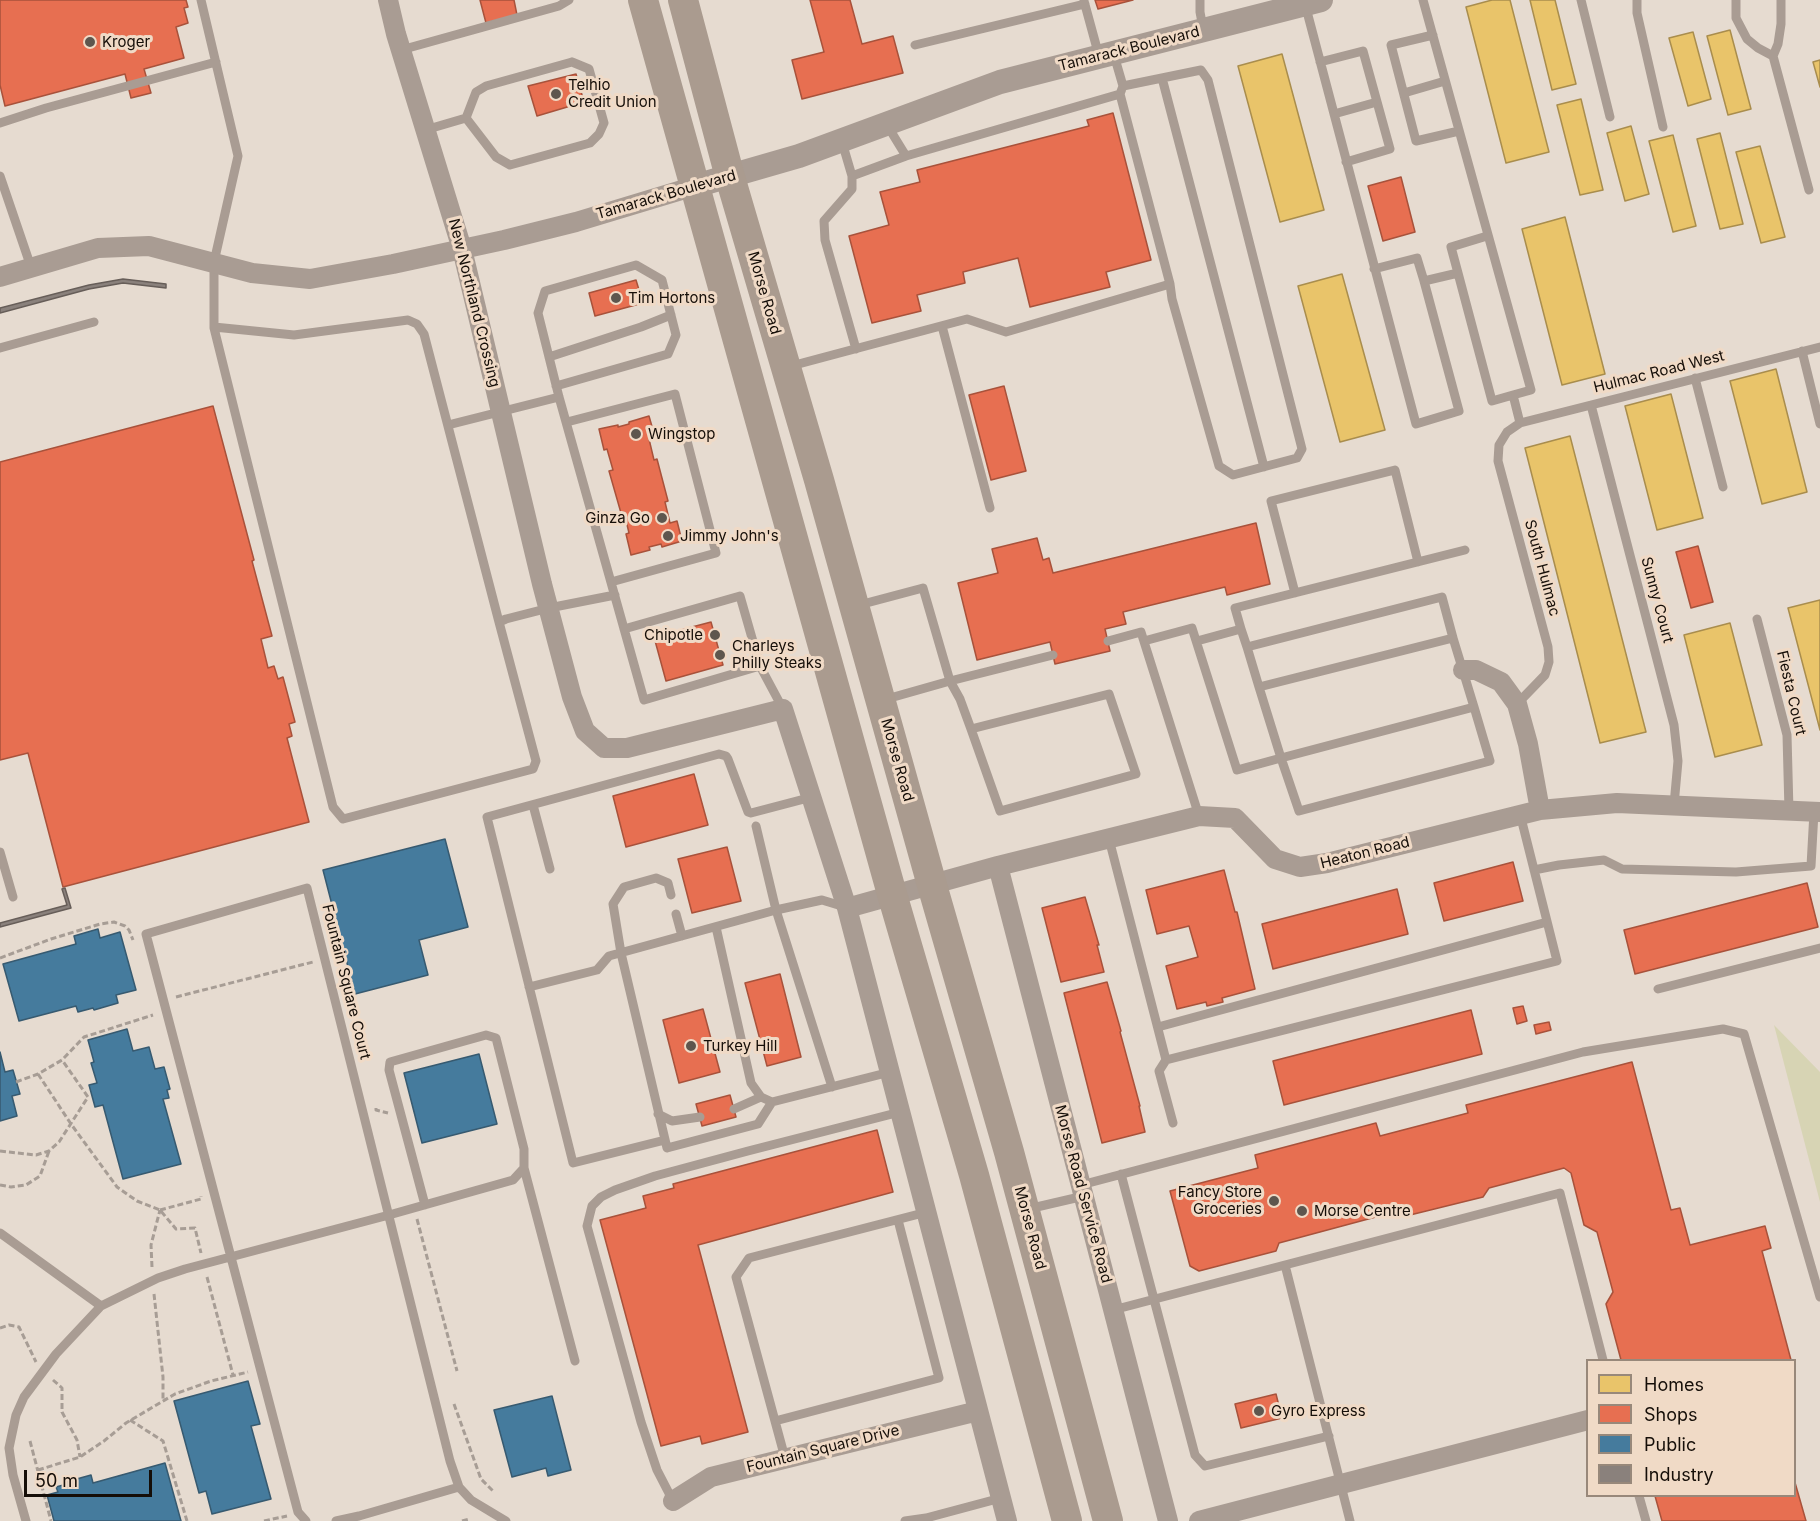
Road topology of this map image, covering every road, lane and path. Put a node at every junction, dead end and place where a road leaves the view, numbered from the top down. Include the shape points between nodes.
1 (201, 0) edge
2 (388, 0) edge
3 (569, 0) edge
4 (643, 0) edge
5 (683, 0) edge
6 (1200, 0) edge
7 (1423, 0) edge
8 (1581, 0) edge
9 (1637, 0) edge
10 (1736, 0) edge
11 (1781, 0) edge
12 (1084, 2) edge
13 (1313, 2) edge
14 (1203, 30) junction
15 (1433, 35) junction
16 (915, 45) dead end
17 (401, 50) junction
18 (1106, 55) junction
19 (1773, 56) junction
20 (216, 62) junction
21 (1320, 62) junction
22 (1162, 78) junction
23 (1445, 81) junction
24 (1121, 90) junction
25 (1404, 93) junction
26 (1377, 102) junction
27 (1334, 114) junction
28 (1610, 117) dead end
29 (466, 118) junction
30 (0, 123) edge
31 (886, 123) junction
32 (1663, 127) dead end
33 (425, 129) junction
34 (1459, 130) junction
35 (841, 140) junction
36 (906, 156) junction
37 (1346, 162) junction
38 (0, 176) edge
39 (852, 176) junction
40 (730, 177) junction
41 (695, 186) junction
42 (1809, 190) dead end
43 (1487, 236) junction
44 (462, 249) junction
45 (213, 262) junction
46 (31, 267) junction
47 (1374, 268) junction
48 (1458, 273) junction
49 (0, 277) edge
50 (1424, 280) junction
51 (1170, 284) junction
52 (671, 315) junction
53 (94, 322) dead end
54 (942, 326) junction
55 (214, 327) junction
56 (1820, 346) edge
57 (0, 348) edge
58 (856, 349) junction
59 (1802, 351) junction
60 (549, 357) junction
61 (786, 368) junction
62 (1695, 378) junction
63 (556, 386) junction
64 (1513, 395) junction
65 (559, 397) junction
66 (1591, 405) junction
67 (501, 412) junction
68 (567, 422) junction
69 (1520, 423) junction
70 (1820, 424) edge
71 (448, 425) junction
72 (1508, 432) joint
73 (1264, 467) junction
74 (1722, 487) dead end
75 (990, 508) dead end
76 (1465, 550) dead end
77 (1418, 562) junction
78 (611, 582) junction
79 (1295, 593) junction
80 (615, 595) junction
81 (854, 606) junction
82 (549, 608) junction
83 (1757, 619) dead end
84 (499, 622) junction
85 (624, 629) junction
86 (1241, 629) junction
87 (1453, 638) junction
88 (1108, 641) dead end
89 (1144, 641) junction
90 (1197, 641) junction
91 (1247, 647) junction
92 (1053, 656) dead end
93 (760, 666) junction
94 (1462, 670) junction
95 (950, 681) junction
96 (1259, 687) junction
97 (880, 701) junction
98 (1517, 704) junction
99 (1474, 707) junction
100 (783, 709) junction
101 (970, 729) junction
102 (1281, 758) junction
103 (812, 797) junction
104 (1674, 804) junction
105 (533, 805) junction
106 (1540, 810) junction
107 (1789, 811) junction
108 (1817, 812) edge
109 (1520, 814) junction
110 (1199, 816) junction
111 (756, 826) dead end
112 (1109, 838) junction
113 (0, 852) edge
114 (998, 866) junction
115 (1815, 866) edge
116 (550, 869) dead end
117 (1534, 870) junction
118 (932, 885) junction
119 (671, 894) dead end
120 (892, 894) junction
121 (13, 897) dead end
122 (847, 908) junction
123 (776, 910) junction
124 (676, 914) dead end
125 (1547, 922) junction
126 (716, 927) junction
127 (682, 936) junction
128 (136, 948) dead end
129 (1820, 948) edge
130 (621, 953) junction
131 (0, 958) edge
132 (313, 962) dead end
133 (529, 987) junction
134 (1658, 989) dead end
135 (174, 998) dead end
136 (153, 1015) dead end
137 (1158, 1027) junction
138 (62, 1060) junction
139 (1166, 1060) junction
140 (890, 1072) junction
141 (38, 1074) junction
142 (16, 1082) dead end
143 (832, 1087) junction
144 (761, 1097) junction
145 (772, 1102) junction
146 (734, 1109) dead end
147 (900, 1112) junction
148 (658, 1114) junction
149 (700, 1117) dead end
150 (1173, 1123) dead end
151 (70, 1124) junction
152 (665, 1140) junction
153 (0, 1151) edge
154 (49, 1151) junction
155 (524, 1168) junction
156 (1121, 1174) junction
157 (0, 1185) edge
158 (198, 1187) dead end
159 (1082, 1190) junction
160 (425, 1205) junction
161 (160, 1210) junction
162 (1025, 1210) junction
163 (927, 1212) junction
164 (389, 1215) junction
165 (417, 1219) dead end
166 (897, 1220) junction
167 (0, 1233) edge
168 (231, 1256) junction
169 (204, 1264) junction
170 (1284, 1265) junction
171 (153, 1280) junction
172 (1820, 1297) edge
173 (1154, 1299) junction
174 (101, 1306) junction
175 (1113, 1310) junction
176 (0, 1328) edge
177 (1021, 1349) junction
178 (1603, 1359) edge
179 (575, 1361) dead end
180 (38, 1366) dead end
181 (457, 1371) dead end
182 (248, 1372) dead end
183 (233, 1376) junction
184 (49, 1377) dead end
185 (163, 1400) junction
186 (454, 1404) dead end
187 (978, 1411) junction
188 (130, 1420) junction
189 (1586, 1420) edge
190 (775, 1421) junction
191 (1329, 1436) junction
192 (30, 1441) dead end
193 (80, 1457) junction
194 (785, 1458) junction
195 (38, 1470) junction
196 (1341, 1484) junction
197 (459, 1487) junction
198 (493, 1491) dead end
199 (1639, 1497) edge
200 (1001, 1498) junction
201 (673, 1501) joint
202 (284, 1510) dead end
203 (287, 1516) junction
204 (469, 1519) dead end
205 (26, 1521) edge
206 (51, 1521) edge
207 (187, 1521) edge
208 (264, 1521) edge
209 (289, 1521) edge
210 (306, 1521) edge
211 (336, 1521) edge
212 (462, 1521) edge
213 (506, 1521) edge
214 (905, 1521) edge
215 (1007, 1521) edge
216 (1067, 1521) edge
217 (1107, 1521) edge
218 (1168, 1521) edge
219 (1199, 1521) edge
220 (1350, 1521) edge
221 (1646, 1521) edge

1 - 20 lane
2 - 17 street, New Northland Crossing
3 - 17 lane
4 - 41 main road
5 - 40 main road, Morse Road
6 - 14 lane
7 - 15 lane
8 - 28 lane
9 - 32 lane
10 - 19 lane via 1736,18 1747,39
11 - 19 lane via 1781,24
12 - 16 lane
12 - 18 lane
13 - 14 street, Tamarack Boulevard
13 - 21 lane
14 - 18 street, Tamarack Boulevard
15 - 23 lane
15 - 25 lane via 1391,45
17 - 33 street, New Northland Crossing
18 - 24 lane
18 - 31 street, Tamarack Boulevard via 1000,81
19 - 42 lane
20 - 30 lane
20 - 45 lane via 238,156
21 - 26 lane via 1363,51
21 - 27 lane
22 - 24 lane
22 - 73 lane
22 - 73 lane via 1201,70 1208,80 1302,449 1297,458
23 - 25 lane
23 - 34 lane
24 - 36 lane
24 - 51 lane
25 - 34 lane via 1416,141
26 - 27 lane
26 - 37 lane via 1390,150
27 - 37 lane
29 - 29 lane via 496,157 510,165 590,143 604,123 589,69 572,62 486,86 476,92
29 - 33 lane
31 - 35 street, Tamarack Boulevard
31 - 36 lane
33 - 44 street, New Northland Crossing
34 - 43 lane
35 - 39 lane
35 - 40 street, Tamarack Boulevard
36 - 39 lane
37 - 47 lane
38 - 46 lane
39 - 58 lane via 852,189 824,221 825,240
40 - 41 street, Tamarack Boulevard
40 - 61 main road, Morse Road
41 - 44 street, Tamarack Boulevard via 576,222
41 - 120 main road
43 - 48 lane via 1451,247
43 - 64 lane via 1531,390
44 - 45 street, Tamarack Boulevard via 310,279 252,273
44 - 67 street, New Northland Crossing
45 - 46 street, Tamarack Boulevard via 149,246 98,248
45 - 55 lane
46 - 49 street, Tamarack Boulevard
47 - 50 lane via 1417,258
47 - 50 lane via 1416,424 1459,411
48 - 50 lane
48 - 64 lane via 1492,401
51 - 54 lane via 1006,332 967,319
51 - 73 lane via 1220,466 1233,475
52 - 60 lane
52 - 60 lane via 662,280 636,265 545,291 538,313
52 - 63 lane via 676,335 668,354
53 - 57 lane
54 - 58 lane
54 - 75 lane
55 - 71 lane via 294,335 408,321 417,324 424,334
55 - 84 lane via 333,807 343,819 533,769 536,761
56 - 59 lane, Hulmac Road West
58 - 61 lane
59 - 62 lane, Hulmac Road West
59 - 70 lane
60 - 63 lane
61 - 81 main road, Morse Road
62 - 66 lane, Hulmac Road West
62 - 74 lane
63 - 65 lane
64 - 69 lane
65 - 67 lane
65 - 68 lane
66 - 69 lane, Hulmac Road West
66 - 104 lane, Sunny Court via 1674,725 1678,761
67 - 71 lane
67 - 82 street, New Northland Crossing
68 - 78 lane
68 - 78 lane via 675,394 716,553
69 - 72 lane, Hulmac Road West
71 - 84 lane
72 - 98 lane, South Hulmac via 1499,445 1498,461 1550,662 1545,675
76 - 77 lane
77 - 79 lane
77 - 79 lane via 1395,470 1271,501
78 - 80 lane
79 - 86 lane via 1235,608
80 - 82 lane
80 - 85 lane
81 - 95 lane via 923,588
81 - 97 main road, Morse Road
82 - 84 lane
82 - 100 street, New Northland Crossing via 572,697 585,730 604,748 627,748
83 - 107 lane, Fiesta Court via 1788,735
85 - 93 lane via 740,596
85 - 93 lane via 644,700
86 - 90 lane
86 - 91 lane
87 - 91 lane via 1442,597
87 - 94 lane
87 - 96 lane
88 - 89 lane via 1141,632
89 - 90 lane via 1192,628
89 - 110 lane
90 - 102 lane via 1238,770
91 - 96 lane
92 - 95 lane
93 - 100 lane
94 - 98 street via 1476,670 1501,682
94 - 99 lane
95 - 97 lane
95 - 101 lane
96 - 102 lane
97 - 118 main road, Morse Road
98 - 106 street
99 - 102 lane
99 - 102 lane via 1490,761 1299,812
100 - 103 street
101 - 101 lane via 1000,811 1136,774 1109,694
103 - 105 lane via 748,812 728,759 719,754
103 - 122 street
104 - 106 street, Heaton Road via 1617,803
104 - 107 street, Heaton Road
105 - 116 lane
105 - 133 lane via 487,817
106 - 109 street, Heaton Road
107 - 108 street, Heaton Road
108 - 115 lane
109 - 110 street, Heaton Road via 1300,867 1275,859 1235,818
109 - 117 lane
110 - 112 street, Heaton Road
111 - 123 lane
112 - 114 street, Heaton Road
112 - 137 lane
113 - 121 lane
114 - 118 street, Heaton Road
114 - 159 street, Morse Road Service Road
115 - 117 lane via 1736,872 1622,869 1604,860
117 - 125 lane
118 - 120 street
118 - 162 main road, Morse Road
119 - 130 lane via 668,882 656,878 624,887 614,904
120 - 122 street
120 - 177 main road
122 - 123 lane via 822,900
122 - 140 street
123 - 126 lane
123 - 143 lane
124 - 127 lane
125 - 137 lane
125 - 139 lane via 1557,961
126 - 127 lane
126 - 144 lane via 752,1083
127 - 130 lane
128 - 131 path via 129,930 114,922
129 - 134 lane
130 - 133 lane via 609,956 597,970
130 - 148 lane
132 - 135 path
133 - 152 lane via 573,1163
136 - 138 path via 84,1036
137 - 139 lane
138 - 141 path
138 - 151 path via 88,1097
139 - 150 lane via 1160,1071
140 - 143 lane
140 - 147 street
141 - 142 path
141 - 151 path
143 - 145 lane
144 - 145 lane
144 - 146 lane
145 - 152 lane via 758,1124 667,1148
147 - 163 street
147 - 201 lane via 655,1176 615,1190 592,1206 588,1226 641,1422 657,1470
148 - 149 lane via 672,1120
148 - 152 lane
151 - 154 path
151 - 161 path via 117,1187
153 - 154 path via 36,1155
154 - 157 path via 40,1176 26,1185
155 - 160 lane via 513,1180
155 - 160 lane via 524,1149 496,1038 486,1035 390,1062
155 - 179 lane
156 - 159 lane
156 - 172 lane via 1583,1052 1723,1029 1744,1034
156 - 173 lane
158 - 161 path via 201,1198
159 - 162 lane
159 - 175 street, Morse Road Service Road
160 - 164 lane
161 - 169 path via 176,1229 195,1228
161 - 171 path via 151,1245
162 - 217 main road, Morse Road
163 - 166 lane
163 - 187 street
164 - 168 lane
164 - 168 lane, Fountain Square Court via 307,888 146,934
164 - 197 lane, Fountain Square Court
165 - 181 path
166 - 190 lane via 748,1258 736,1277
166 - 190 lane via 939,1378
167 - 174 lane
168 - 169 lane
168 - 210 lane, Fountain Square Court via 298,1512
169 - 171 lane
169 - 183 path
170 - 173 lane
170 - 178 lane via 1560,1193
170 - 191 lane
171 - 174 lane
171 - 185 path
173 - 175 lane
173 - 191 lane via 1195,1455 1205,1466
174 - 205 lane via 56,1354 24,1397 16,1415 9,1451
175 - 218 street, Morse Road Service Road
176 - 180 path via 19,1327
177 - 216 main road
177 - 217 main road via 1052,1397 1082,1489 1093,1511
182 - 183 path
183 - 185 path
184 - 193 path via 62,1388 62,1412 77,1440
185 - 188 path
186 - 198 path via 481,1479
187 - 194 street, Fountain Square Drive
187 - 200 street
188 - 193 path
188 - 207 path via 163,1441
189 - 196 street
190 - 194 lane
191 - 196 lane
192 - 195 path
193 - 195 path
194 - 201 street, Fountain Square Drive via 711,1476
195 - 206 path
196 - 219 street
196 - 220 lane
197 - 211 lane
197 - 213 lane via 471,1500
199 - 221 lane
200 - 214 lane
200 - 215 street
202 - 203 path
203 - 208 path
203 - 209 path
204 - 212 path

